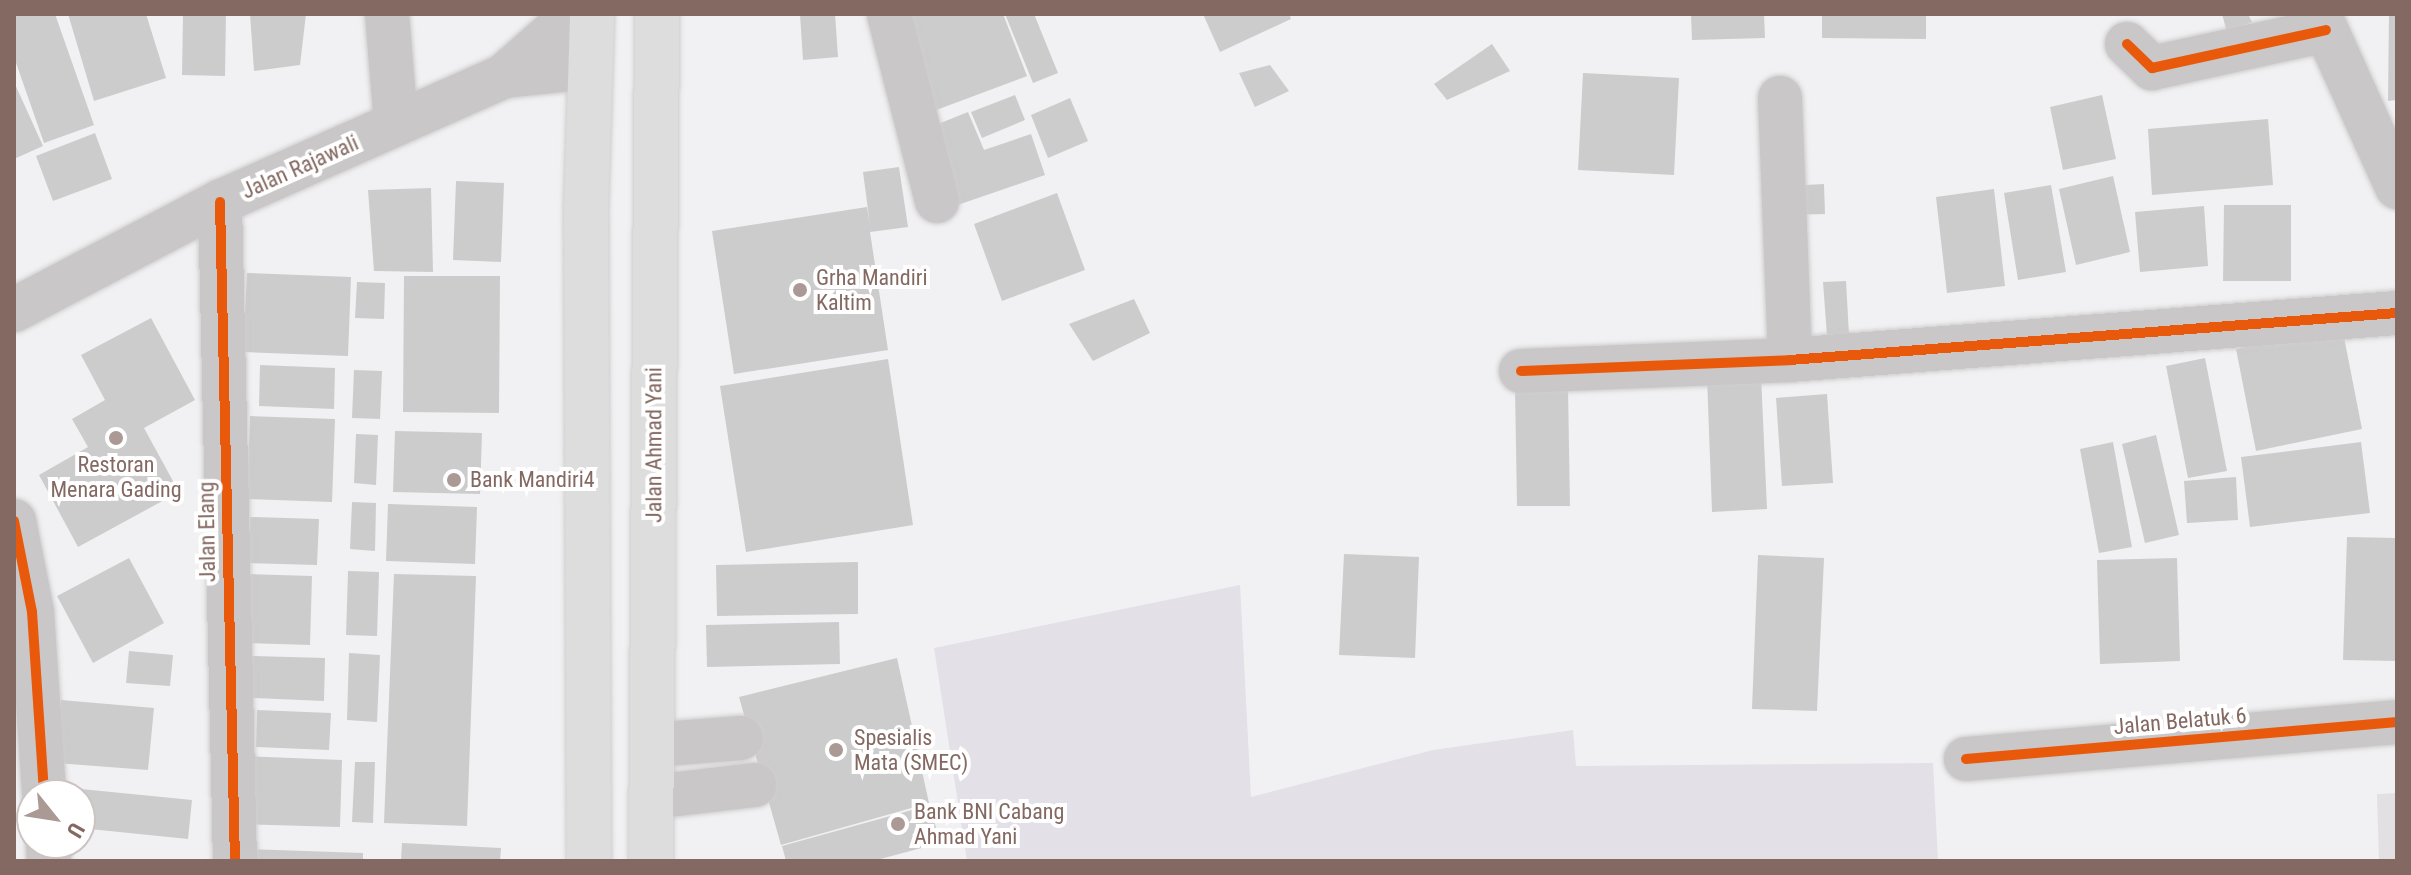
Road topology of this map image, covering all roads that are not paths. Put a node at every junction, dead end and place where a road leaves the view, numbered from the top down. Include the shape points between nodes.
1 (387, 14) edge
2 (574, 14) edge
3 (592, 14) edge
4 (889, 14) edge
5 (665, 19) edge
6 (2323, 22) edge
7 (2127, 44) dead end
8 (590, 67) junction
9 (504, 76) junction
10 (1780, 98) dead end
11 (396, 124) junction
12 (2397, 187) edge
13 (937, 201) dead end
14 (220, 202) junction
15 (14, 310) edge
16 (2397, 313) edge
17 (1790, 360) junction
18 (1521, 371) dead end
19 (14, 521) edge
20 (2397, 722) edge
21 (741, 738) dead end
22 (652, 745) junction
23 (1966, 759) dead end
24 (43, 779) edge
25 (754, 785) dead end
26 (652, 797) junction
27 (235, 861) edge
28 (589, 861) edge
29 (651, 861) edge

1 - 11 street
2 - 9 street
3 - 8 main road
4 - 13 street
5 - 8 main road
5 - 22 main road, Jalan Ahmad Yani
6 - 7 street via 2152,68
6 - 12 street
8 - 9 street
8 - 28 main road
9 - 11 street, Jalan Rajawali
10 - 17 street
11 - 14 street, Jalan Rajawali
14 - 15 street, Jalan Rajawali
14 - 27 street, Jalan Elang
16 - 17 street
17 - 18 street
19 - 24 street via 32,612
20 - 23 street, Jalan Belatuk 6
21 - 22 street
22 - 26 main road, Jalan Ahmad Yani
25 - 26 street
26 - 29 main road, Jalan Ahmad Yani

